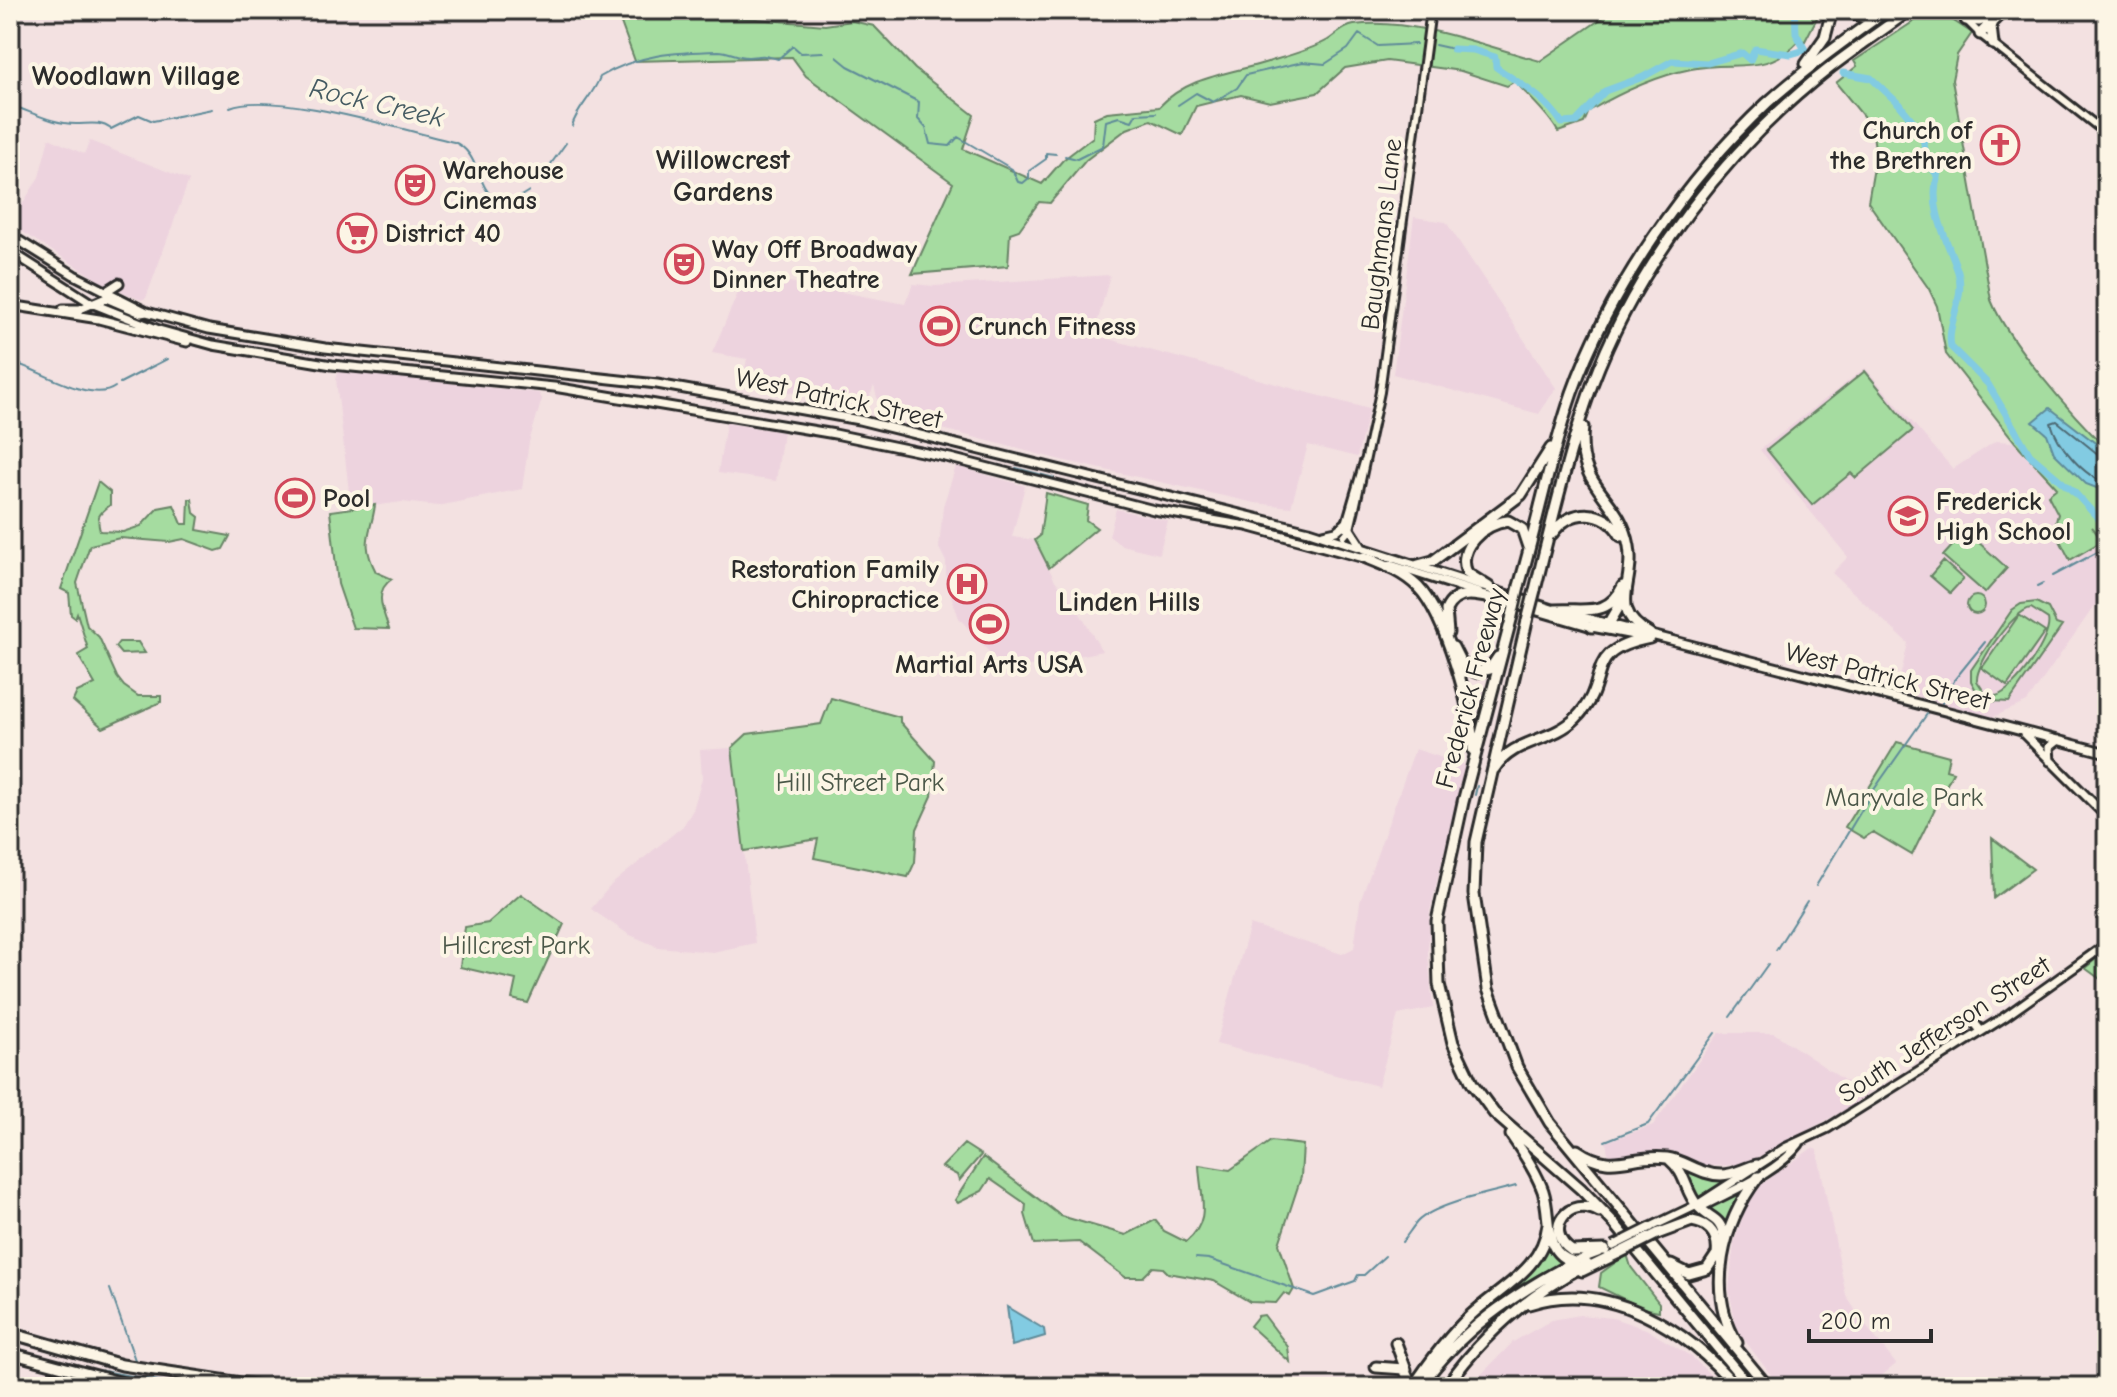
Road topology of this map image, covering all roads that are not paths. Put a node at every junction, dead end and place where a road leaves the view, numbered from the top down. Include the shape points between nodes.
1 (1431, 10) edge
2 (1832, 10) edge
3 (1847, 10) edge
4 (1885, 10) edge
5 (1910, 10) edge
6 (1956, 10) edge
7 (1997, 15) edge
8 (1966, 20) junction
9 (1980, 34) junction
10 (1993, 44) junction
11 (1767, 104) junction
12 (2107, 134) edge
13 (10, 235) edge
14 (10, 251) edge
15 (93, 286) junction
16 (70, 291) junction
17 (105, 292) junction
18 (121, 299) junction
19 (91, 303) junction
20 (10, 305) edge
21 (35, 308) junction
22 (147, 312) junction
23 (213, 345) junction
24 (1593, 383) junction
25 (1572, 393) junction
26 (1346, 532) junction
27 (1320, 534) junction
28 (1339, 550) junction
29 (1363, 552) junction
30 (1526, 562) junction
31 (1542, 563) junction
32 (1418, 565) junction
33 (1489, 587) junction
34 (1624, 598) junction
35 (1504, 601) junction
36 (1555, 610) junction
37 (1606, 623) junction
38 (1592, 627) junction
39 (1653, 637) junction
40 (1504, 647) junction
41 (2019, 731) junction
42 (2058, 740) junction
43 (2107, 753) edge
44 (2051, 763) junction
45 (1488, 779) junction
46 (1463, 802) junction
47 (2107, 817) edge
48 (2107, 944) edge
49 (1973, 1021) dead end
50 (1981, 1031) junction
51 (1494, 1113) junction
52 (1799, 1144) junction
53 (1567, 1145) junction
54 (1666, 1158) junction
55 (1757, 1165) junction
56 (1758, 1177) junction
57 (1697, 1205) junction
58 (1614, 1223) junction
59 (1548, 1224) junction
60 (1654, 1231) junction
61 (1726, 1243) junction
62 (1612, 1250) junction
63 (1656, 1254) junction
64 (1574, 1262) junction
65 (1587, 1264) junction
66 (1546, 1277) junction
67 (1529, 1304) junction
68 (1473, 1314) junction
69 (1499, 1325) junction
70 (10, 1333) edge
71 (1396, 1343) dead end
72 (10, 1353) edge
73 (1376, 1367) dead end
74 (1756, 1373) junction
75 (1408, 1374) junction
76 (138, 1387) edge
77 (268, 1387) edge
78 (1406, 1387) edge
79 (1413, 1387) edge
80 (1420, 1387) edge
81 (1446, 1387) edge
82 (1736, 1387) edge
83 (1750, 1387) edge
84 (1768, 1387) edge

1 - 26 main road, Baughmans Lane via 1381,391
2 - 11 highway via 1815,53
3 - 4 highway via 1862,17
4 - 11 highway, Frederick Freeway
5 - 24 highway, Frederick Freeway via 1818,78 1720,177 1639,289
6 - 8 main road
7 - 8 highway
7 - 9 highway
7 - 10 highway
8 - 9 main road
9 - 10 main road
10 - 12 main road
11 - 25 highway, Frederick Freeway via 1677,207 1624,284
13 - 15 main road, West Patrick Street
14 - 16 main road, West Patrick Street
15 - 16 main road via 87,294
15 - 17 main road, West Patrick Street
16 - 19 main road, West Patrick Street
17 - 18 main road, West Patrick Street
17 - 18 main road via 119,283
18 - 22 main road, West Patrick Street
19 - 21 main road via 73,310
19 - 22 main road via 106,298
19 - 23 main road, West Patrick Street
20 - 21 main road
21 - 23 main road
22 - 27 main road, West Patrick Street via 227,333 325,348 553,371 784,404
23 - 28 main road, West Patrick Street via 332,365 554,387 835,434
24 - 31 highway, Frederick Freeway
24 - 34 highway via 1581,454 1590,480 1625,531 1630,566
25 - 30 highway, Frederick Freeway
25 - 32 highway via 1542,468 1521,495 1433,561
26 - 27 main road, West Patrick Street
26 - 27 main road
26 - 28 main road, Baughmans Lane
26 - 29 main road
26 - 29 main road, West Patrick Street
28 - 29 main road, West Patrick Street
29 - 32 main road, West Patrick Street
29 - 35 main road, West Patrick Street
29 - 46 highway via 1407,577 1435,612 1472,721 1473,753
30 - 33 highway via 1522,529 1508,521 1491,527 1467,546 1462,560 1467,573
30 - 40 highway, Frederick Freeway, bridge
31 - 36 highway via 1554,531 1572,516 1602,517 1623,539 1626,572 1613,601 1593,612
31 - 45 highway, Frederick Freeway, bridge
32 - 33 main road, West Patrick Street
33 - 36 main road, West Patrick Street
34 - 37 highway
34 - 39 highway via 1630,620
35 - 38 main road, West Patrick Street
35 - 40 highway via 1460,595 1450,601 1445,614 1455,653 1466,668 1490,669
36 - 37 main road, West Patrick Street
37 - 38 highway
37 - 39 main road, West Patrick Street
38 - 39 main road, West Patrick Street
39 - 41 main road, West Patrick Street
39 - 45 highway via 1610,652 1578,716 1555,733 1513,748
40 - 46 highway, Frederick Freeway
41 - 42 main road, West Patrick Street
41 - 44 main road
42 - 43 main road, West Patrick Street
42 - 44 main road via 2049,747
44 - 47 main road
45 - 53 highway, Frederick Freeway via 1474,868 1482,961 1504,1038
46 - 51 highway, Frederick Freeway via 1437,921 1439,984 1453,1043
48 - 50 main road, South Jefferson Street
49 - 50 main road
50 - 52 main road, South Jefferson Street
51 - 58 highway, Frederick Freeway
51 - 59 highway via 1533,1170
52 - 55 main road, South Jefferson Street
52 - 56 main road, South Jefferson Street
53 - 54 highway via 1605,1163
53 - 63 highway, Frederick Freeway
54 - 55 highway via 1716,1175
54 - 57 highway via 1684,1175
55 - 57 main road, South Jefferson Street
56 - 57 main road, South Jefferson Street
56 - 61 highway via 1738,1203
57 - 60 main road, South Jefferson Street
57 - 61 highway via 1719,1221
58 - 62 highway via 1583,1205 1569,1209 1559,1221 1559,1236 1568,1248
58 - 83 highway, Frederick Freeway
59 - 64 highway via 1553,1249
59 - 68 highway via 1530,1266
60 - 62 highway, bridge
60 - 63 highway via 1696,1221 1711,1230 1718,1248 1709,1267 1692,1274
61 - 74 highway via 1722,1306 1730,1332
62 - 64 main road
62 - 65 main road
62 - 67 highway
63 - 74 highway, Frederick Freeway
64 - 65 highway
64 - 66 highway
65 - 69 highway via 1531,1297
66 - 68 highway
66 - 80 highway via 1470,1331
67 - 69 highway
67 - 82 highway via 1572,1296 1645,1316 1689,1338
68 - 79 highway
69 - 81 highway
70 - 77 highway via 122,1365
71 - 75 highway
72 - 76 highway
73 - 75 highway via 1399,1367
74 - 84 highway, Frederick Freeway
75 - 78 highway

